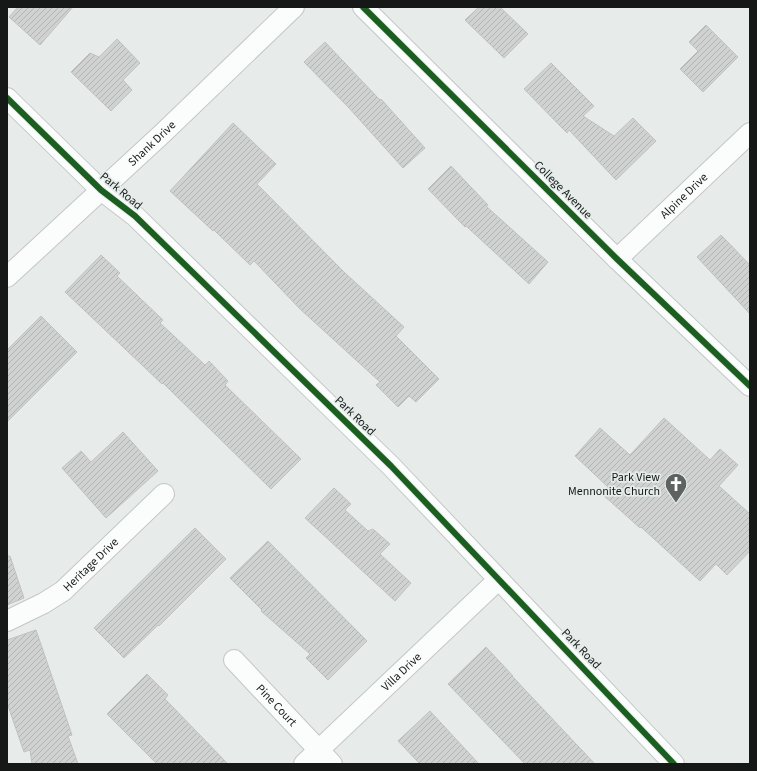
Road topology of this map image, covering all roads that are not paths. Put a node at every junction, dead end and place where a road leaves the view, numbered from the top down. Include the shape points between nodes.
1 (294, 7) edge
2 (363, 7) edge
3 (7, 98) edge
4 (750, 133) edge
5 (101, 190) junction
6 (617, 259) junction
7 (7, 277) edge
8 (750, 386) edge
9 (164, 494) dead end
10 (498, 580) junction
11 (7, 621) edge
12 (234, 660) dead end
13 (325, 757) edge
14 (304, 764) edge
15 (674, 764) edge

1 - 5 street, Shank Drive
2 - 6 street, College Avenue
3 - 5 street, Park Road
4 - 6 street, Alpine Drive
5 - 7 street, Shank Drive
5 - 10 street, Park Road via 135,216 391,466
6 - 8 street, College Avenue
9 - 11 street, Heritage Drive via 63,591
10 - 13 street, Villa Drive
10 - 15 street, Park Road
12 - 13 street, Pine Court
13 - 14 street, Villa Drive

